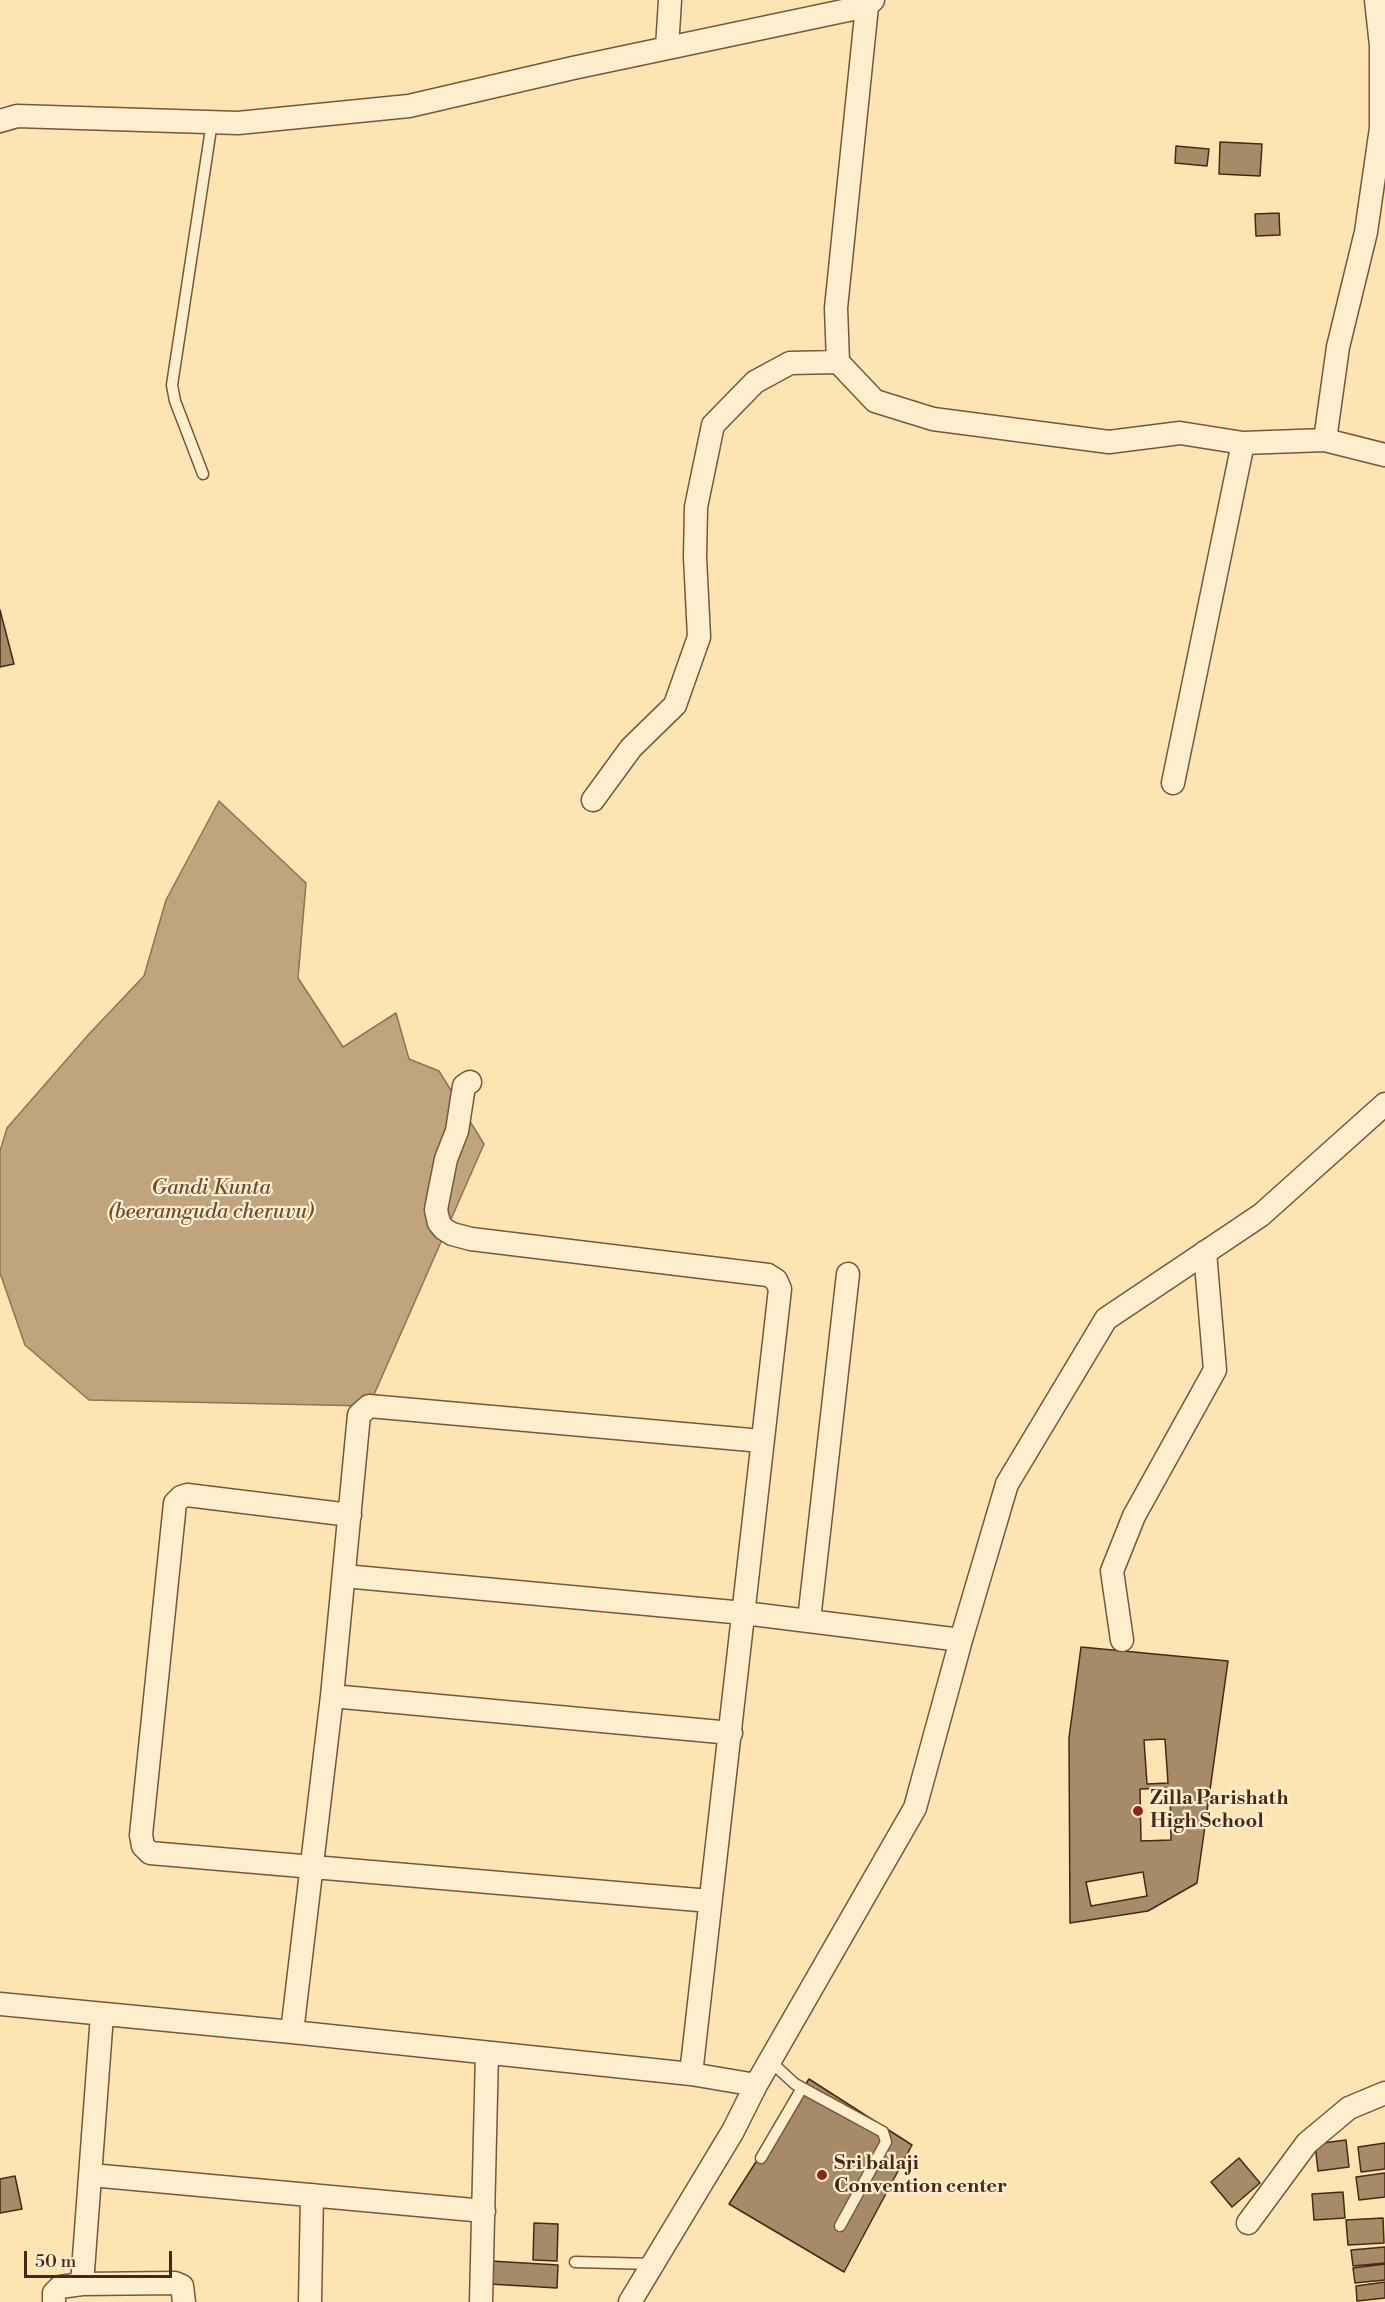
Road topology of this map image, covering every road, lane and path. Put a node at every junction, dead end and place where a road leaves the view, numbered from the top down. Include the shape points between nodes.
1 (670, 0) edge
2 (1376, 0) edge
3 (870, 3) edge
4 (667, 48) junction
5 (0, 120) edge
6 (212, 122) junction
7 (1375, 234) edge
8 (838, 362) junction
9 (1325, 440) junction
10 (1242, 443) junction
11 (1385, 455) edge
12 (203, 474) dead end
13 (1173, 783) dead end
14 (593, 800) dead end
15 (470, 1082) dead end
16 (1385, 1104) edge
17 (1205, 1252) junction
18 (848, 1274) dead end
19 (762, 1441) junction
20 (350, 1515) junction
21 (344, 1576) junction
22 (744, 1613) junction
23 (809, 1620) junction
24 (961, 1640) junction
25 (1122, 1640) dead end
26 (332, 1696) junction
27 (731, 1733) junction
28 (311, 1866) junction
29 (710, 1901) junction
30 (0, 2004) edge
31 (102, 2015) junction
32 (292, 2032) junction
33 (487, 2053) junction
34 (770, 2061) junction
35 (691, 2074) junction
36 (756, 2085) junction
37 (802, 2088) junction
38 (1385, 2092) edge
39 (762, 2158) dead end
40 (91, 2175) junction
41 (312, 2195) junction
42 (484, 2211) junction
43 (1248, 2223) dead end
44 (840, 2226) dead end
45 (575, 2262) dead end
46 (653, 2264) junction
47 (82, 2284) junction
48 (54, 2302) edge
49 (184, 2302) edge
50 (310, 2302) edge
51 (481, 2302) edge
52 (630, 2302) edge

1 - 4 street
2 - 7 street via 1381,46 1381,128
3 - 4 street
3 - 8 street via 836,308
4 - 6 street via 409,106 238,123
5 - 6 street via 17,116
6 - 12 lane via 172,385
7 - 9 street via 1338,346
8 - 10 street via 875,401 933,419 1109,442 1180,433
8 - 14 street via 790,363 755,382 713,425 696,507 699,638 675,705 631,748
9 - 10 street
9 - 11 street
10 - 13 street
15 - 19 street via 464,1086 457,1131 446,1159 436,1210 439,1223 452,1234 471,1239 768,1275 776,1280 780,1289
16 - 17 street via 1261,1215
17 - 24 street via 1106,1319 1007,1484
17 - 25 street via 1215,1370 1134,1516 1112,1571
18 - 23 street
19 - 20 street via 369,1406 359,1415
19 - 22 street
20 - 21 street
20 - 28 street via 187,1495 175,1503 141,1835 143,1846 150,1853
21 - 22 street
21 - 26 street
22 - 23 street
22 - 27 street
23 - 24 street
24 - 34 street via 915,1808
26 - 27 street
26 - 28 street
27 - 29 street
28 - 29 street
28 - 32 street
29 - 35 street
30 - 31 street
31 - 32 street
31 - 40 street
32 - 33 street
33 - 35 street
33 - 42 street
34 - 36 street
34 - 37 lane
35 - 36 street
36 - 46 street via 733,2131
37 - 39 lane
37 - 44 lane via 883,2132 886,2142
38 - 43 street via 1349,2108 1307,2143
40 - 41 street
40 - 47 street
41 - 42 street
41 - 50 street
42 - 51 street
45 - 46 lane
46 - 52 street
47 - 48 street via 60,2287 54,2293
47 - 49 street via 175,2283 182,2286

